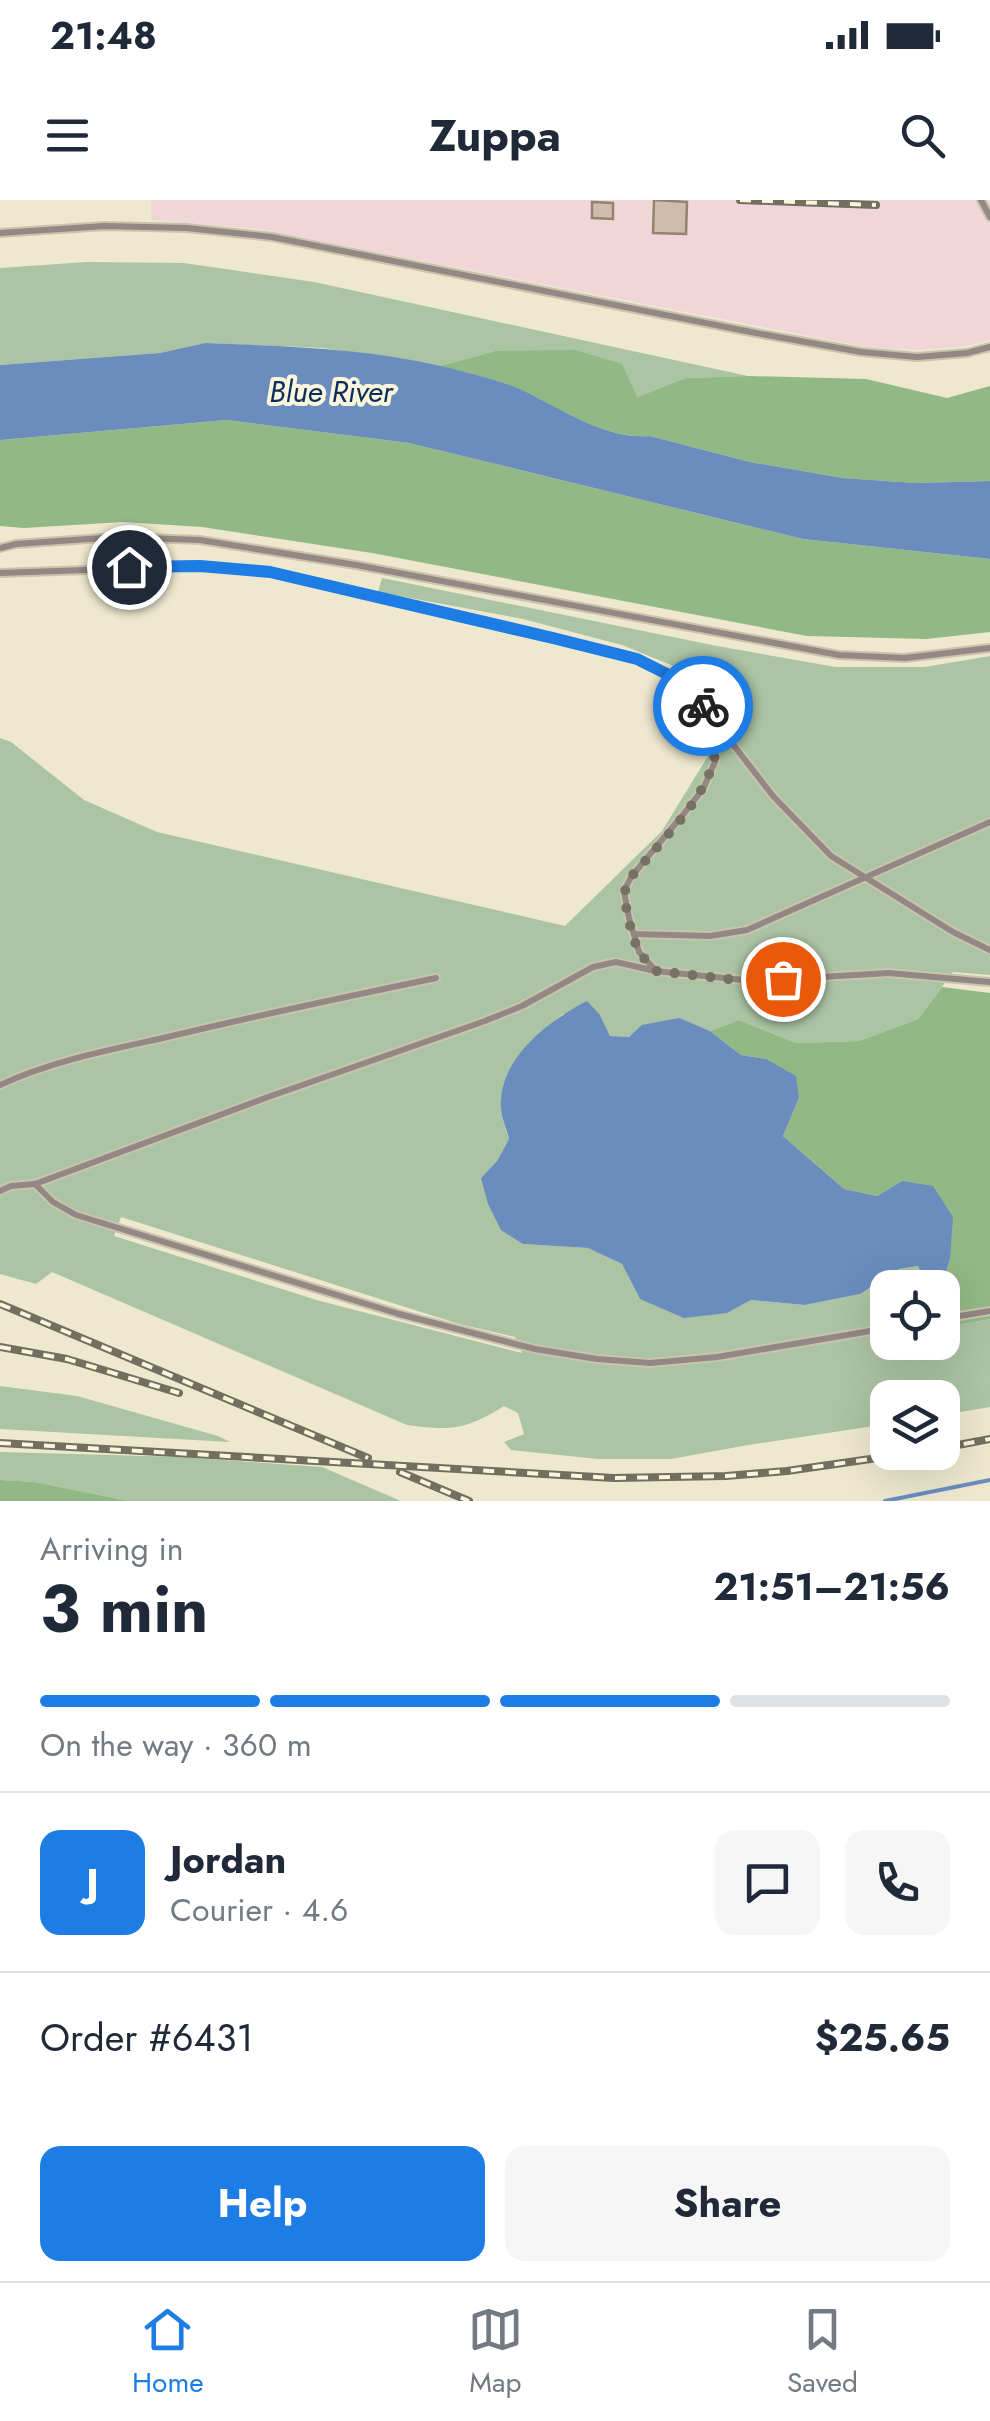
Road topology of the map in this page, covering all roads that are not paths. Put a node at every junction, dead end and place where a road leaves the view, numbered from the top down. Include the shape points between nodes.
1 (981, 200) edge
2 (990, 217) edge
3 (0, 233) edge
4 (990, 347) edge
5 (0, 548) edge
6 (0, 573) edge
7 (990, 648) edge
8 (714, 721) junction
9 (990, 822) edge
10 (864, 877) junction
11 (634, 934) junction
12 (990, 950) edge
13 (656, 971) junction
14 (436, 978) dead end
15 (990, 982) edge
16 (0, 1085) edge
17 (35, 1184) junction
18 (0, 1191) edge
19 (990, 1311) edge
20 (960, 1316) edge
21 (870, 1331) edge

1 - 2 lane
3 - 4 lane via 105,226 272,237 861,352 918,357
5 - 7 lane via 118,536 200,540 839,655 905,658
6 - 8 lane via 200,566 270,572 637,659 675,678
8 - 10 lane via 784,808 831,856
8 - 11 lane via 715,762 702,789 624,890
9 - 10 lane
10 - 11 lane via 748,930
10 - 12 lane
11 - 13 lane
13 - 15 lane via 754,982 889,973
13 - 17 lane via 616,962 594,967 485,1022
14 - 16 lane via 107,1051
17 - 18 lane
17 - 21 lane via 76,1215 535,1349 650,1363
19 - 20 lane

